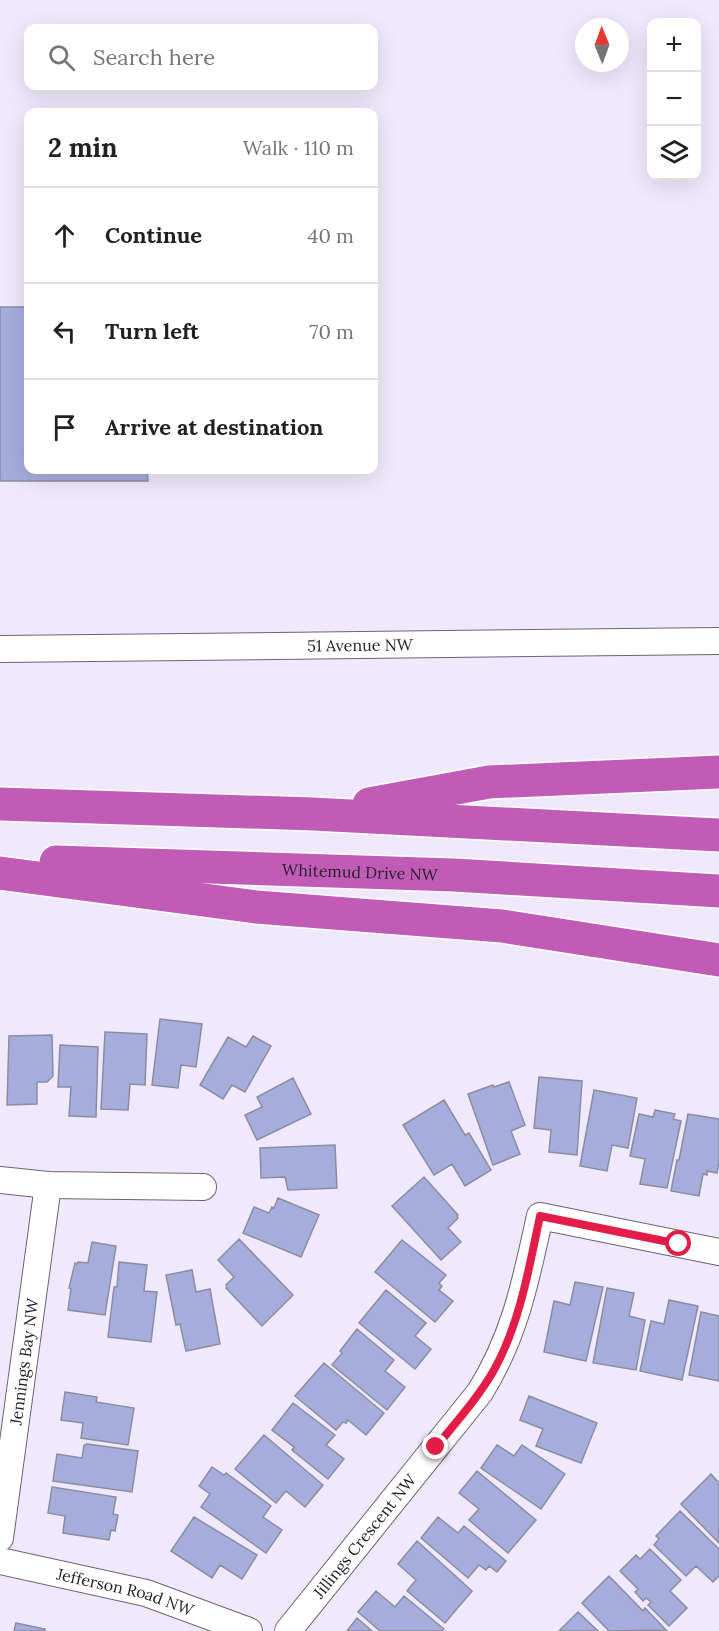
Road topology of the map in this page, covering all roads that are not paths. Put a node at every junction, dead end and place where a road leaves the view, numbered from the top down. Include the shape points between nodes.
1 (719, 641) edge
2 (0, 648) edge
3 (719, 772) edge
4 (0, 804) edge
5 (314, 814) junction
6 (719, 835) edge
7 (0, 860) edge
8 (0, 873) edge
9 (719, 891) edge
10 (719, 960) edge
11 (0, 1180) edge
12 (48, 1185) junction
13 (203, 1187) dead end
14 (719, 1252) edge
15 (0, 1538) edge
16 (0, 1561) edge
17 (249, 1631) edge
18 (288, 1631) edge

1 - 2 street, 51 Avenue NW
3 - 5 highway via 489,782
4 - 5 highway
5 - 6 highway
7 - 9 highway, Whitemud Drive NW via 454,875
8 - 10 highway via 256,907 502,926
11 - 12 street
12 - 13 street
12 - 15 street, Jennings Bay NW
14 - 18 street, Jillings Crescent NW via 540,1216 518,1312 495,1369
16 - 17 street, Jefferson Road NW via 146,1593

